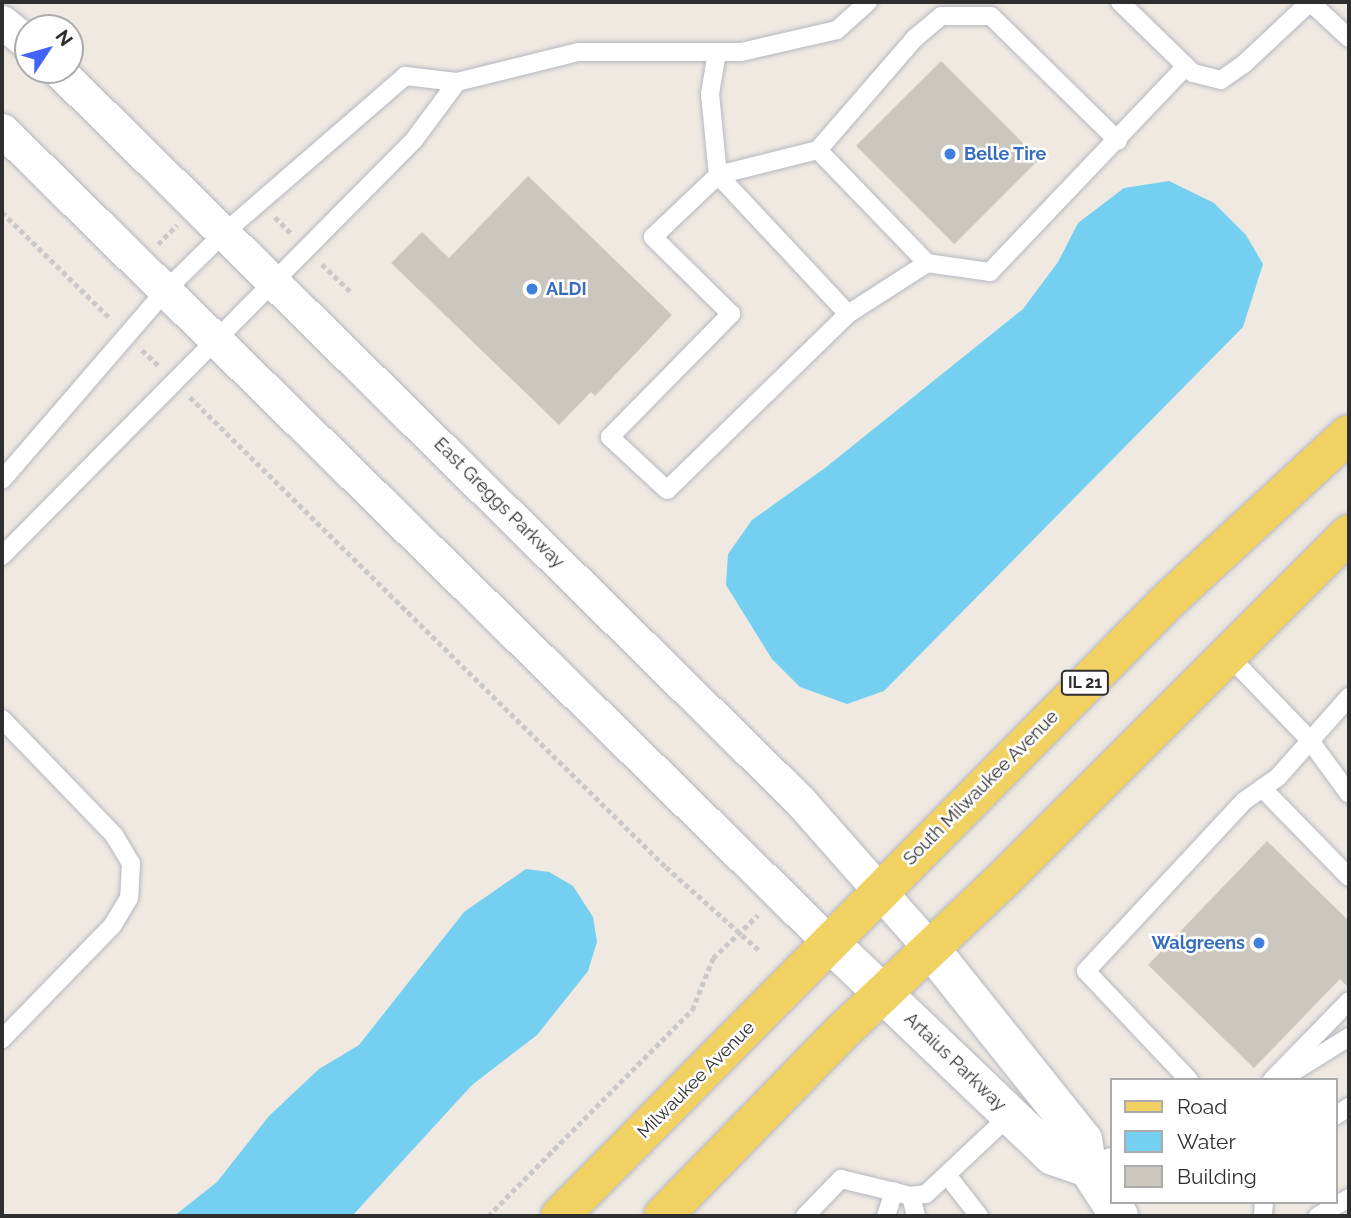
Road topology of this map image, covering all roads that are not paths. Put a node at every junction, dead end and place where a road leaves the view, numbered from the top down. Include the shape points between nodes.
1 (867, 2) edge
2 (1120, 2) edge
3 (1310, 2) edge
4 (1349, 38) edge
5 (717, 52) junction
6 (1186, 66) junction
7 (457, 82) junction
8 (72, 84) edge
9 (2, 130) edge
10 (1118, 141) junction
11 (818, 150) junction
12 (718, 175) junction
13 (224, 233) junction
14 (927, 263) junction
15 (275, 283) junction
16 (167, 289) junction
17 (848, 314) junction
18 (217, 339) junction
19 (1349, 435) edge
20 (2, 480) edge
21 (1349, 534) edge
22 (2, 556) edge
23 (1226, 653) junction
24 (1349, 696) edge
25 (2, 719) edge
26 (1308, 738) junction
27 (1262, 788) junction
28 (1349, 794) edge
29 (1349, 877) edge
30 (880, 891) junction
31 (830, 943) junction
32 (929, 947) junction
33 (884, 993) junction
34 (1349, 1001) edge
35 (1349, 1037) edge
36 (2, 1039) edge
37 (1187, 1078) edge
38 (1274, 1078) edge
39 (1283, 1078) edge
40 (1010, 1115) junction
41 (1100, 1162) edge
42 (947, 1174) junction
43 (1110, 1190) edge
44 (902, 1194) junction
45 (1349, 1198) edge
46 (560, 1216) edge
47 (663, 1216) edge
48 (804, 1216) edge
49 (886, 1216) edge
50 (916, 1216) edge
51 (979, 1216) edge
52 (1318, 1216) edge

1 - 5 lane via 837,30 741,52
2 - 6 lane
3 - 4 lane
3 - 6 lane via 1221,80 1193,73
5 - 7 lane via 578,52
5 - 12 lane via 710,94
6 - 10 lane
7 - 13 lane via 405,76
7 - 15 lane via 414,140
8 - 13 street, East Greggs Parkway
9 - 16 street
10 - 11 lane via 991,16 941,16 915,38
10 - 14 lane via 990,272
11 - 12 lane
11 - 14 lane
12 - 17 lane
12 - 17 lane via 653,237 730,314 611,437 667,489
13 - 15 street, East Greggs Parkway
13 - 16 lane
14 - 17 lane
15 - 18 lane
15 - 30 street, East Greggs Parkway via 781,782
16 - 18 street
16 - 20 lane
18 - 22 lane
18 - 31 street
19 - 30 main road, South Milwaukee Avenue / IL 21 via 1170,598
21 - 23 main road
23 - 26 lane
23 - 32 main road via 1002,881
24 - 26 lane
25 - 36 lane via 114,835 131,863 129,898 112,926
26 - 27 lane via 1279,776
26 - 28 lane
27 - 29 lane
27 - 37 lane via 1086,971
30 - 31 main road, South Milwaukee Avenue / IL 21
30 - 32 street, East Greggs Parkway
31 - 33 street, Artaius Parkway
31 - 46 main road, Milwaukee Avenue / IL 21
32 - 33 main road
32 - 41 street
33 - 40 street, Artaius Parkway
33 - 47 main road
34 - 38 lane
35 - 39 lane
40 - 41 street, Artaius Parkway via 1053,1156
40 - 42 lane
41 - 43 street
42 - 44 lane via 926,1194
42 - 51 lane
44 - 48 lane via 841,1179
44 - 49 lane
44 - 50 lane
45 - 52 lane

